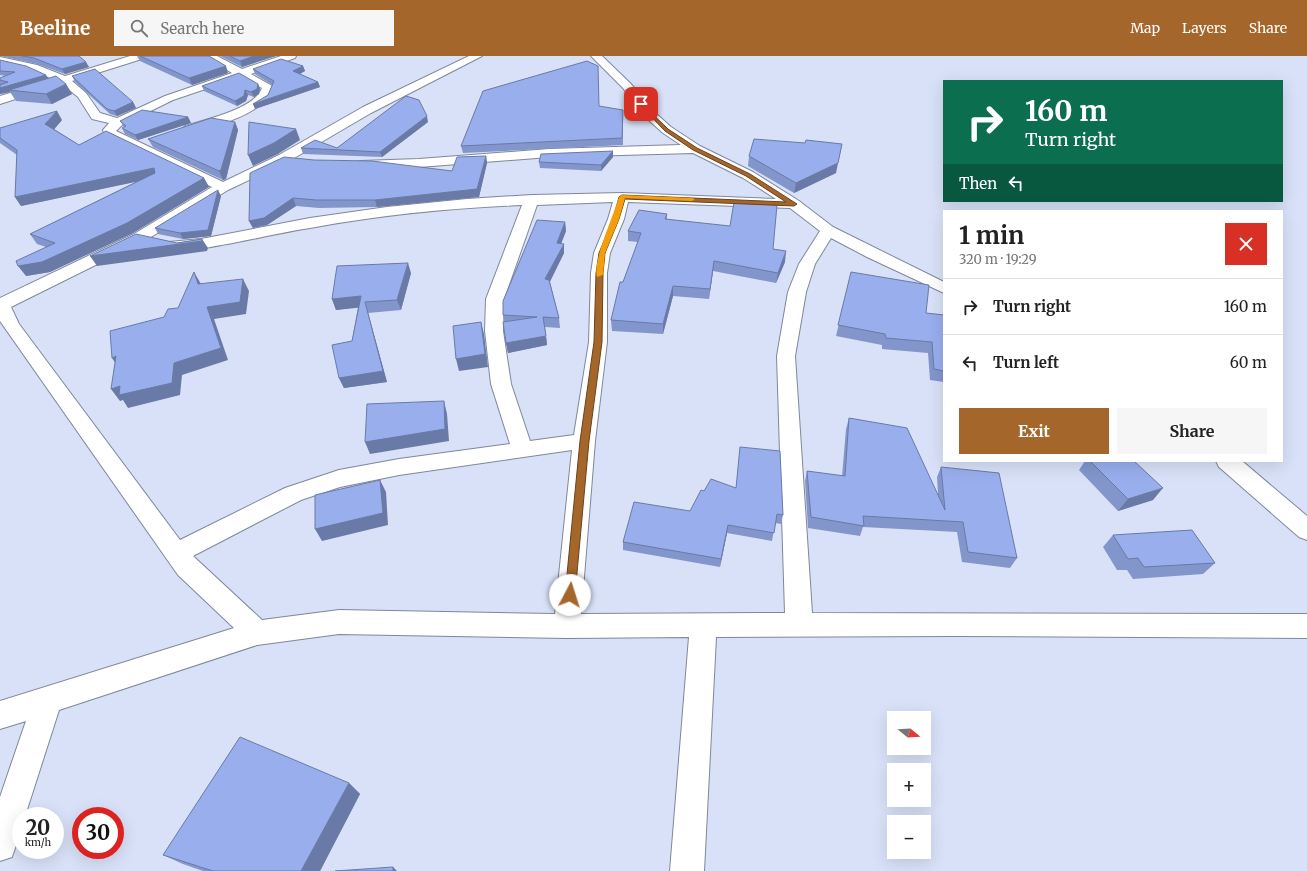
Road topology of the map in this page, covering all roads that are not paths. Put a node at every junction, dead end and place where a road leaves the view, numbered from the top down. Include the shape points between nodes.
1 (142, 56) edge
2 (209, 56) edge
3 (291, 56) edge
4 (477, 56) edge
5 (596, 56) edge
6 (0, 60) edge
7 (240, 72) junction
8 (64, 80) junction
9 (0, 100) edge
10 (118, 122) junction
11 (181, 132) edge
12 (152, 141) edge
13 (138, 146) junction
14 (695, 149) junction
15 (284, 158) junction
16 (308, 161) edge
17 (350, 164) edge
18 (223, 187) junction
19 (622, 197) junction
20 (532, 199) junction
21 (794, 204) junction
22 (828, 230) junction
23 (140, 237) junction
24 (943, 288) edge
25 (1, 304) edge
26 (584, 441) junction
27 (522, 449) junction
28 (1229, 462) edge
29 (1307, 530) edge
30 (176, 553) junction
31 (799, 624) junction
32 (567, 626) junction
33 (703, 626) junction
34 (1307, 626) edge
35 (257, 633) junction
36 (48, 699) junction
37 (0, 715) edge
38 (0, 845) edge
39 (687, 871) edge

1 - 8 street
2 - 7 street
3 - 7 street
4 - 15 street via 368,110
5 - 14 street via 627,86 648,113
6 - 8 street via 34,68
7 - 10 street via 169,98
7 - 11 street via 268,87 265,97 237,113
8 - 9 street
8 - 10 street via 82,95 96,116
10 - 13 street via 111,127 110,133
12 - 13 street
13 - 18 street
14 - 17 street via 549,153 419,163
14 - 21 street via 748,175
15 - 16 street
15 - 18 street
18 - 23 street
19 - 20 street
19 - 21 street
19 - 26 street via 602,253 599,273 598,342
20 - 23 street via 387,211 183,246
20 - 27 street via 495,299 494,331 501,384
21 - 22 street
22 - 24 street
22 - 31 street via 807,264 797,292 786,356
23 - 25 street
25 - 30 street via 11,325
26 - 27 street
26 - 32 street
27 - 30 street via 399,467 339,479 294,494
28 - 29 street
30 - 35 street via 187,568
31 - 33 street
31 - 34 street
32 - 33 street
32 - 35 street via 340,622
33 - 39 street
35 - 36 street
36 - 37 street
36 - 38 street

